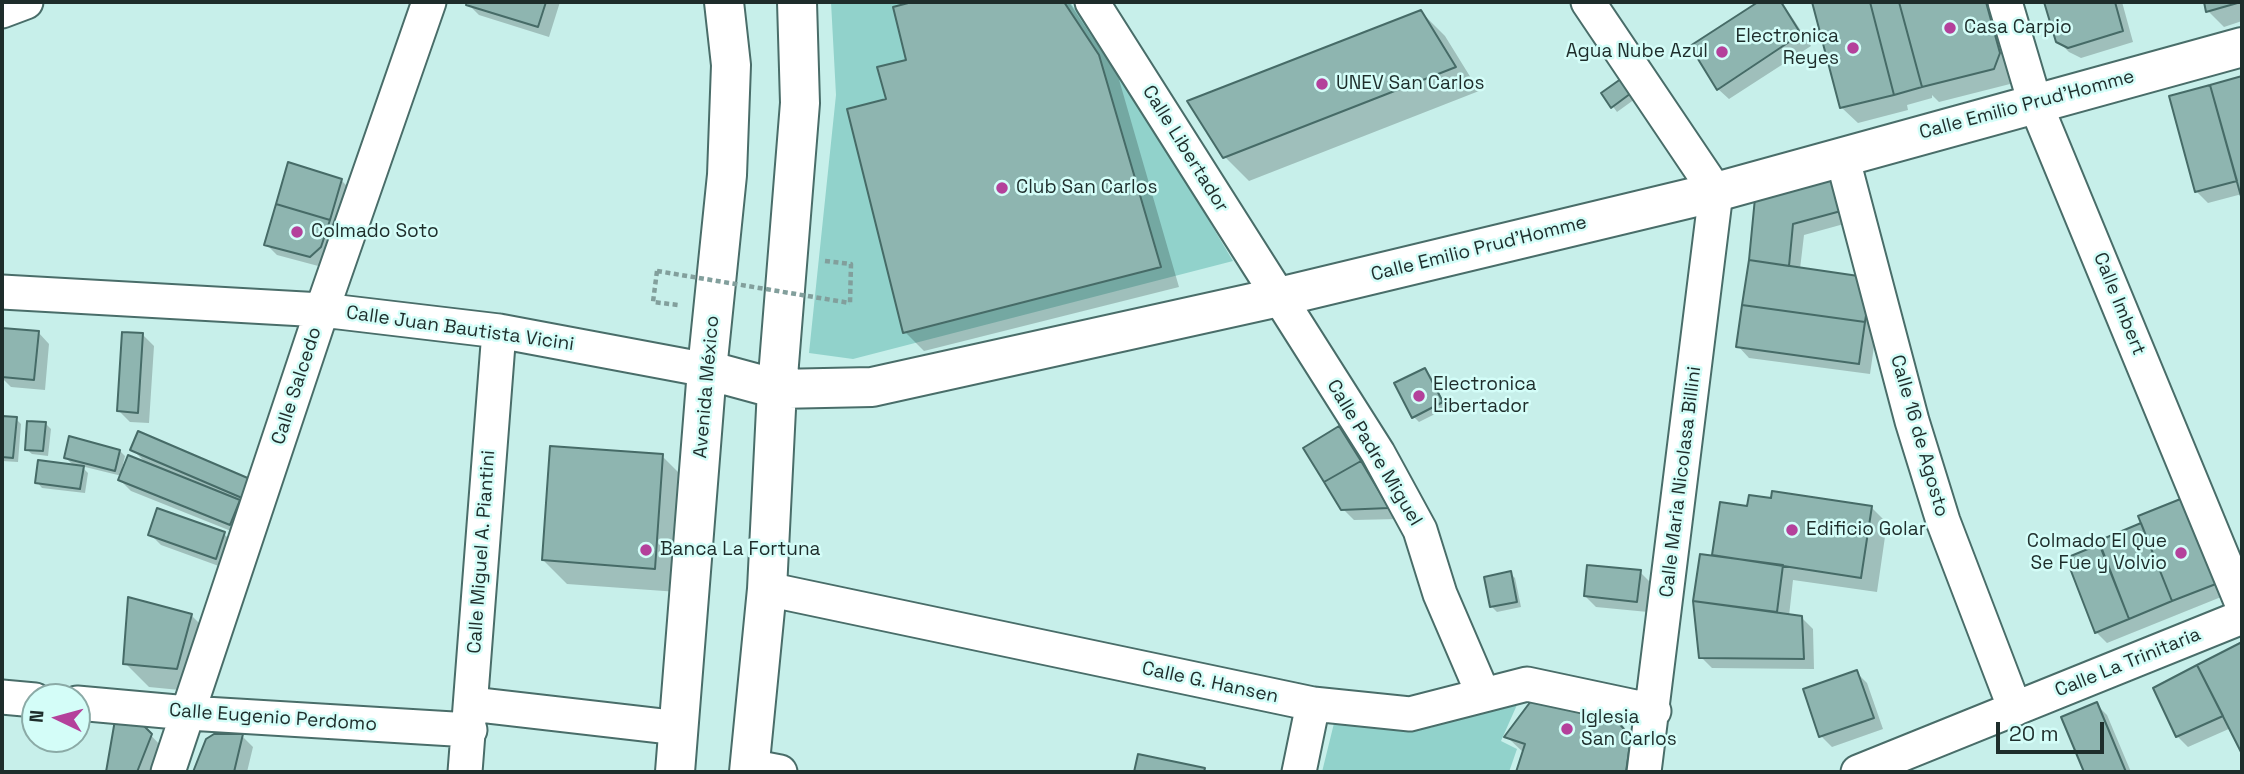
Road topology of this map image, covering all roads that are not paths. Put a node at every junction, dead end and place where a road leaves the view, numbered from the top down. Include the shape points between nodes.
1 (26, 2) edge
2 (429, 2) edge
3 (724, 2) edge
4 (797, 2) edge
5 (1092, 2) edge
6 (1588, 2) edge
7 (2004, 2) edge
8 (2, 11) edge
9 (2242, 47) edge
10 (2035, 103) junction
11 (1842, 156) junction
12 (1716, 192) junction
13 (2, 292) edge
14 (1279, 297) junction
15 (322, 310) junction
16 (499, 331) junction
17 (707, 370) junction
18 (777, 389) junction
19 (767, 589) junction
20 (2242, 604) edge
21 (2242, 617) edge
22 (1483, 694) junction
23 (2, 697) edge
24 (21, 699) edge
25 (91, 705) edge
26 (1313, 705) junction
27 (2015, 709) junction
28 (1654, 711) junction
29 (188, 713) junction
30 (471, 717) junction
31 (679, 728) junction
32 (760, 770) edge
33 (168, 772) edge
34 (465, 772) edge
35 (675, 772) edge
36 (1299, 772) edge
37 (1644, 772) edge
38 (1858, 772) edge

1 - 8 street
2 - 15 street, Calle Salcedo
3 - 17 main road, Avenida México via 731,65 727,175
4 - 18 main road via 800,103
5 - 14 street, Calle Libertador
6 - 12 street
7 - 10 street, Calle Imbert
9 - 10 main road, Calle Emilio Prud'Homme
10 - 11 main road, Calle Emilio Prud'Homme
10 - 20 street, Calle Imbert
11 - 12 main road, Calle Emilio Prud'Homme
11 - 27 street, Calle 16 de Agosto via 1943,521
12 - 14 main road, Calle Emilio Prud'Homme
12 - 28 street, Calle Maria Nicolasa Billini
13 - 15 street, Calle Juan Bautista Vicini
14 - 18 main road, Calle Emilio Prud'Homme via 872,387
14 - 22 street, Calle Padre Miguel via 1378,453 1420,530 1440,594
15 - 16 street, Calle Juan Bautista Vicini
15 - 29 street, Calle Salcedo
16 - 17 street, Calle Juan Bautista Vicini
16 - 30 street, Calle Miguel A. Piantini
17 - 18 main road, Calle Emilio Prud'Homme
17 - 31 main road, Avenida México
18 - 19 main road
19 - 26 street, Calle G. Hansen
19 - 32 main road
21 - 27 street, Calle La Trinitaria
22 - 26 street, Calle G. Hansen via 1410,714
22 - 28 street, Calle G. Hansen via 1527,684
23 - 24 street
25 - 29 street, Calle Eugenio Perdomo
26 - 36 street
27 - 38 street, Calle La Trinitaria
28 - 37 street, Calle Maria Nicolasa Billini
29 - 30 street, Calle Eugenio Perdomo
29 - 33 street, Calle Salcedo
30 - 31 street, Calle Eugenio Perdomo
30 - 34 street, Calle Miguel A. Piantini
31 - 35 main road, Avenida México

